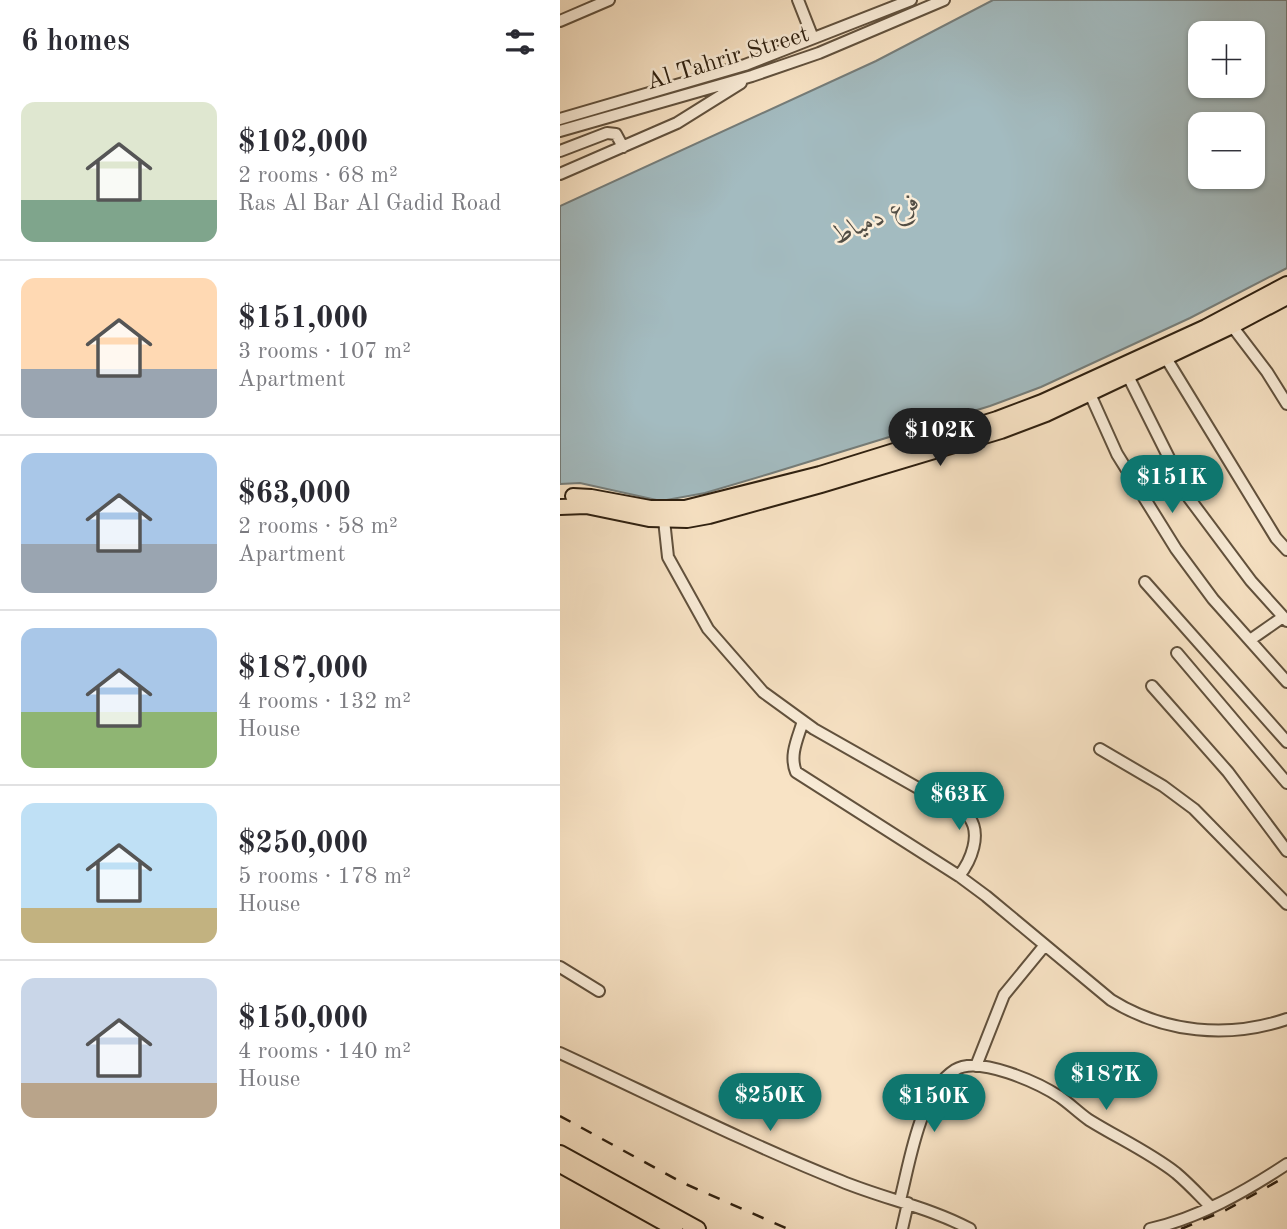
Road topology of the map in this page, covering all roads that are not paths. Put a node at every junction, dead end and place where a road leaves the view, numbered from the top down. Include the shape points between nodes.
1 (609, 0) edge
2 (798, 0) edge
3 (911, 0) edge
4 (944, 0) edge
5 (883, 11) junction
6 (560, 21) edge
7 (856, 22) junction
8 (885, 25) junction
9 (858, 37) junction
10 (813, 38) junction
11 (752, 76) junction
12 (560, 119) edge
13 (560, 131) edge
14 (623, 146) junction
15 (560, 151) edge
16 (560, 174) edge
17 (1287, 284) edge
18 (1287, 297) edge
19 (1231, 326) junction
20 (1166, 358) junction
21 (1128, 376) junction
22 (1090, 394) junction
23 (1287, 404) edge
24 (820, 479) junction
25 (560, 497) edge
26 (560, 507) edge
27 (664, 520) junction
28 (1287, 550) edge
29 (1145, 582) dead end
30 (1285, 619) edge
31 (1250, 640) junction
32 (1177, 653) dead end
33 (1287, 682) edge
34 (1152, 686) dead end
35 (803, 722) junction
36 (1287, 742) edge
37 (1100, 749) dead end
38 (1287, 783) edge
39 (1287, 850) edge
40 (959, 876) junction
41 (1287, 904) edge
42 (1045, 945) junction
43 (560, 967) edge
44 (599, 991) dead end
45 (1287, 1019) edge
46 (560, 1053) edge
47 (976, 1066) junction
48 (560, 1153) edge
49 (1287, 1164) edge
50 (560, 1165) edge
51 (904, 1202) junction
52 (1210, 1206) junction
53 (675, 1229) edge
54 (698, 1229) edge
55 (902, 1229) edge
56 (970, 1229) edge
57 (1150, 1229) edge

1 - 6 street
2 - 10 street
3 - 5 street, Al Tahrir Street
4 - 8 street, Al Tahrir Street
5 - 7 street, Al Tahrir Street
5 - 8 street via 878,22
7 - 9 street via 863,29
7 - 10 street, Al Tahrir Street
8 - 9 street, Al Tahrir Street
9 - 11 street, Al Tahrir Street
10 - 12 street, Al Tahrir Street via 745,65
11 - 13 street, Al Tahrir Street
11 - 14 street via 677,123
14 - 15 street via 616,134 607,132
14 - 16 street
17 - 24 main road via 1206,327 1042,402
18 - 19 main road
19 - 20 main road
19 - 23 street
20 - 21 main road
20 - 28 street
21 - 22 main road
21 - 30 street via 1189,498
22 - 24 main road via 1001,431
22 - 31 street via 1116,454 1152,515 1213,599
24 - 25 main road via 685,509
24 - 27 main road via 709,516
26 - 27 main road via 586,506
27 - 35 street via 668,557 708,629 763,692
29 - 36 street
30 - 31 street
31 - 33 street
32 - 38 street
34 - 39 street via 1228,772
35 - 40 street via 792,763 796,772
35 - 40 street via 969,817 975,836 967,866
37 - 41 street via 1194,809
40 - 42 street
42 - 45 street via 1111,1000 1162,1024 1233,1031
42 - 47 street via 1004,995
43 - 44 street
46 - 51 street via 811,1169
47 - 51 street via 963,1066 938,1085 914,1143
47 - 52 street via 1006,1072 1059,1097 1173,1171
48 - 54 main road
49 - 52 street
50 - 53 main road
51 - 55 street
51 - 56 street
52 - 57 street

